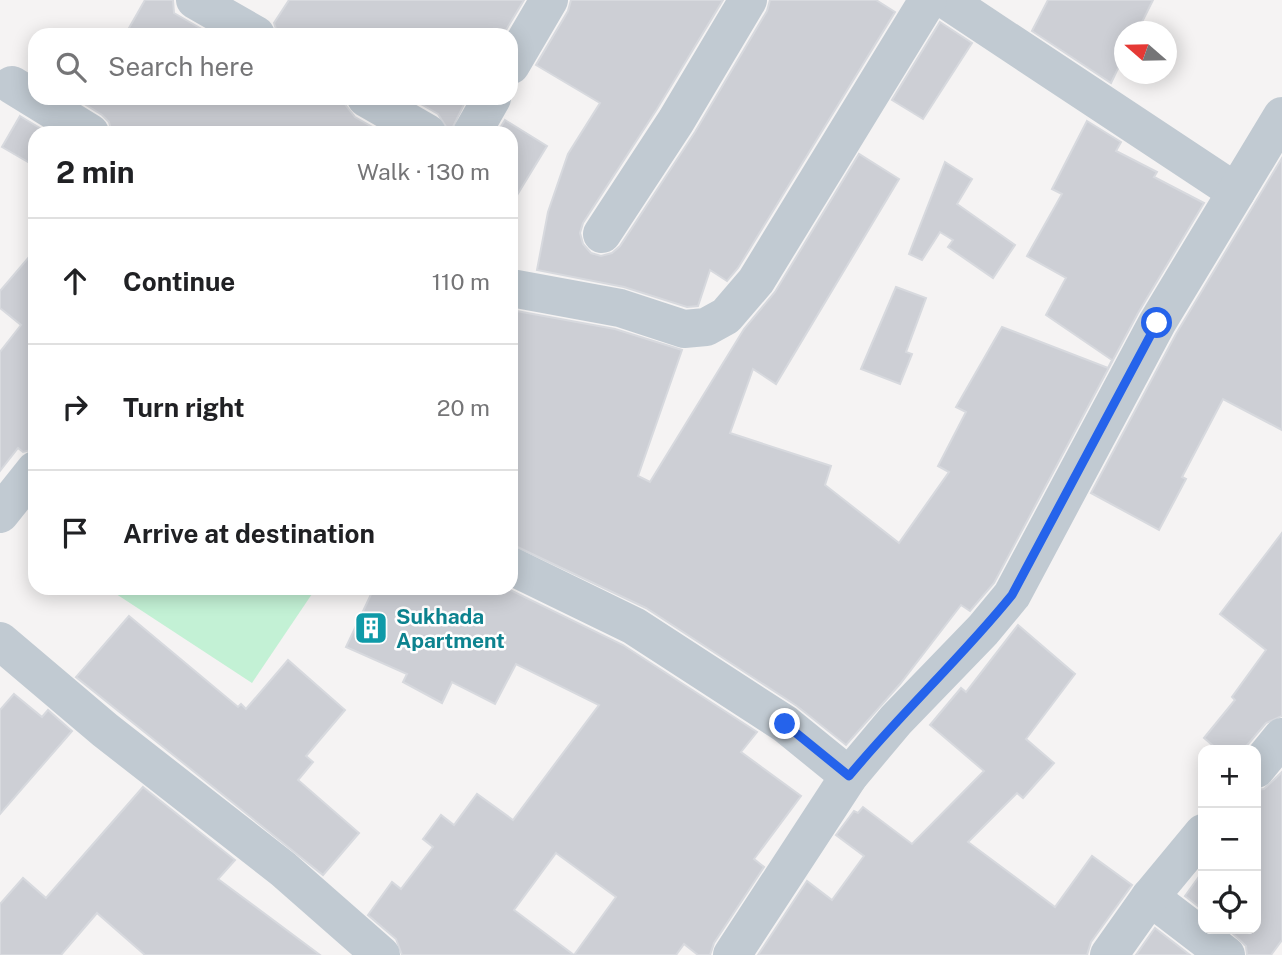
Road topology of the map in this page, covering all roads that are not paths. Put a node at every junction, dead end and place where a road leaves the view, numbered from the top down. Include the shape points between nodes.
1 (195, 0) edge
2 (549, 0) edge
3 (748, 0) edge
4 (928, 0) edge
5 (946, 0) edge
6 (244, 28) edge
7 (518, 53) edge
8 (12, 85) dead end
9 (28, 95) edge
10 (44, 105) edge
11 (378, 105) edge
12 (488, 105) edge
13 (1282, 116) edge
14 (79, 126) edge
15 (416, 126) edge
16 (476, 126) edge
17 (1236, 192) junction
18 (602, 234) dead end
19 (518, 289) edge
20 (28, 479) edge
21 (0, 514) edge
22 (518, 568) edge
23 (0, 641) edge
24 (1282, 737) edge
25 (1261, 763) edge
26 (849, 776) junction
27 (1198, 839) edge
28 (1150, 897) junction
29 (381, 955) edge
30 (732, 955) edge
31 (1110, 955) edge
32 (1226, 955) edge

1 - 6 street
2 - 7 street
3 - 18 street
4 - 19 street via 756,281 726,316 706,327 684,329 620,308
5 - 17 street
8 - 9 street
10 - 14 street
11 - 15 street
12 - 16 street
13 - 17 street
17 - 26 street via 1157,323 1012,595
20 - 21 street
22 - 26 street via 634,626 785,724
23 - 29 street via 283,869
24 - 25 street
26 - 30 street
27 - 28 street
28 - 31 street
28 - 32 street

